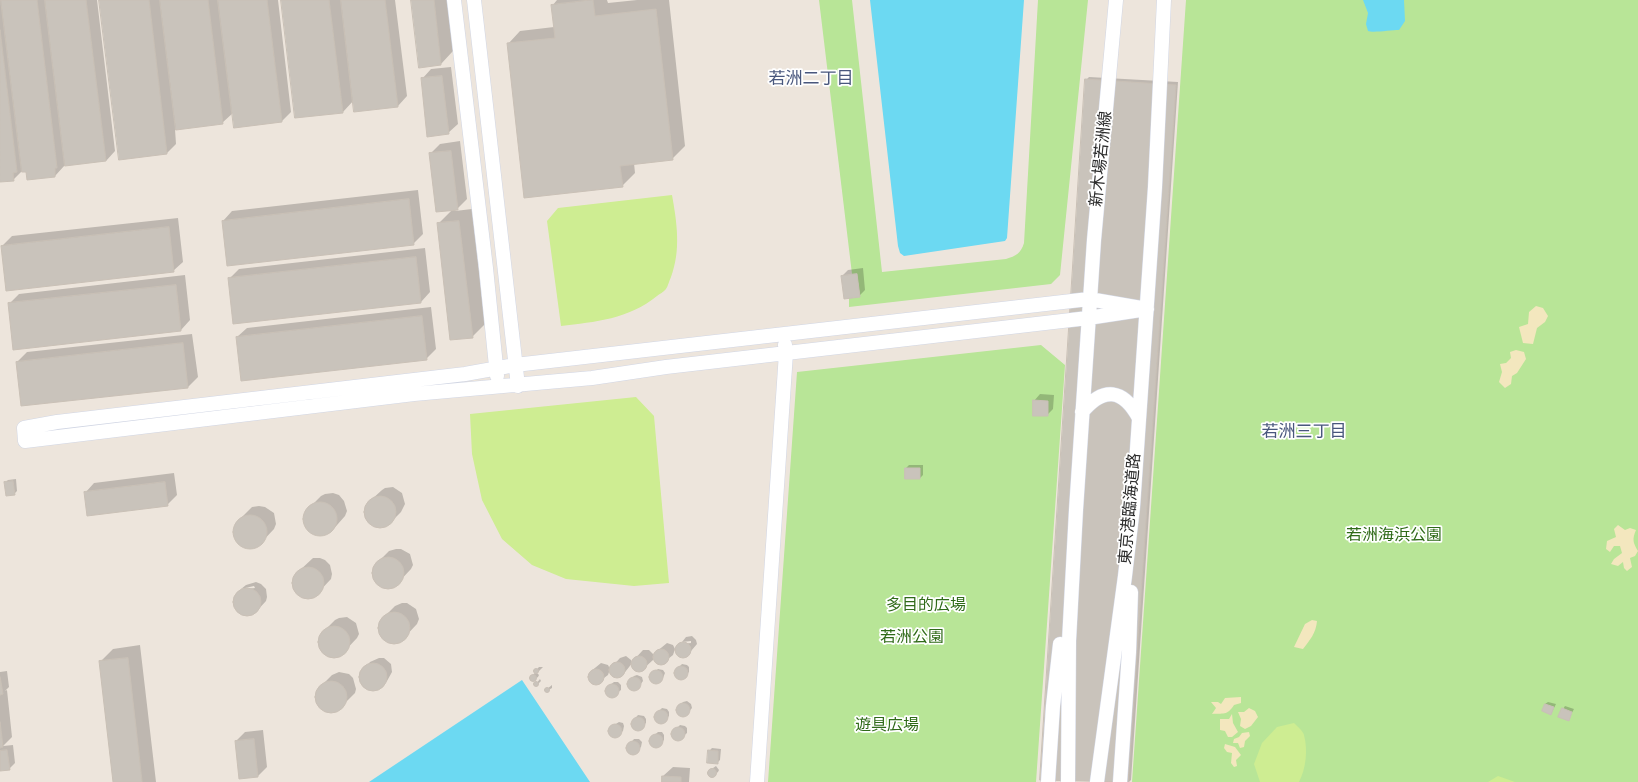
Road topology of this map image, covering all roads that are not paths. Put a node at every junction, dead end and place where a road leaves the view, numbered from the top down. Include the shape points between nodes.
1 (454, 0) edge
2 (474, 0) edge
3 (1116, 0) edge
4 (1164, 0) edge
5 (1089, 299) junction
6 (1147, 309) junction
7 (1088, 318) junction
8 (783, 334) junction
9 (786, 353) junction
10 (516, 366) junction
11 (496, 368) junction
12 (498, 386) junction
13 (518, 386) junction
14 (1082, 412) junction
15 (1139, 418) junction
16 (1133, 507) junction
17 (1076, 510) junction
18 (757, 782) edge
19 (1048, 782) edge
20 (1068, 782) edge
21 (1097, 782) edge
22 (1120, 782) edge

1 - 11 street
2 - 10 street
3 - 5 street, 新木場若洲線
4 - 6 street
5 - 6 street
5 - 7 street, 新木場若洲線
5 - 8 street
6 - 7 street
6 - 15 street, 東京港臨海道路
7 - 9 street
7 - 14 street
8 - 9 street
8 - 10 street
9 - 13 street
9 - 18 street
10 - 11 street
10 - 13 street
11 - 12 street
11 - 12 street via 465,374 24,428 26,440
12 - 13 street
14 - 15 street via 1097,398 1116,395 1125,398
14 - 17 street
15 - 16 street, 東京港臨海道路
16 - 21 street, 東京港臨海道路
16 - 22 street via 1130,652
17 - 19 street
17 - 20 street via 1068,641

